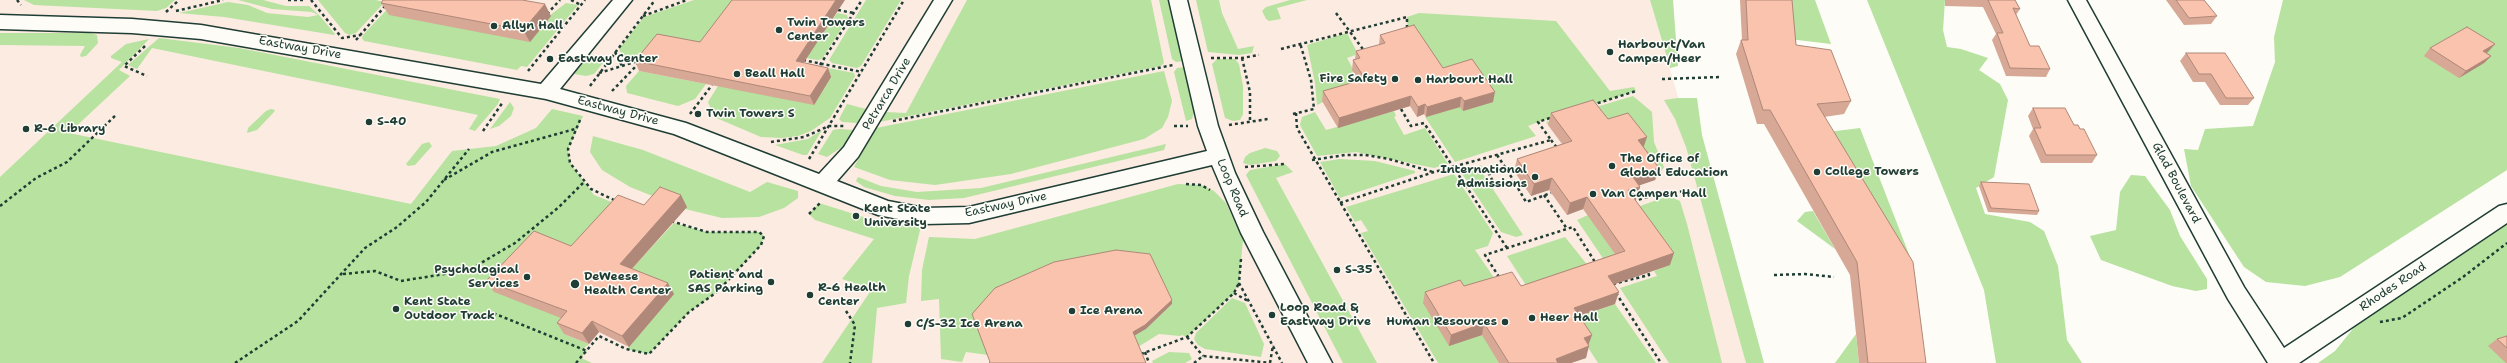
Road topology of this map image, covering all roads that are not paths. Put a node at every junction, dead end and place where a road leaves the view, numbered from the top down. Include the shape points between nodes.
1 (623, 0) edge
2 (943, 0) edge
3 (1178, 0) edge
4 (2077, 0) edge
5 (0, 22) edge
6 (546, 92) junction
7 (1218, 156) junction
8 (823, 191) junction
9 (2507, 212) edge
10 (1320, 363) edge
11 (2280, 363) edge

1 - 6 street
2 - 8 street, Petrarca Drive via 851,152
3 - 7 street, Loop Road via 1208,126
4 - 11 street, Glad Boulevard via 2236,293
5 - 6 street, Eastway Drive via 110,25 200,32
6 - 8 street, Eastway Drive via 679,128
7 - 8 street, Eastway Drive via 969,215 924,216 886,209
7 - 10 street, Loop Road via 1252,233
9 - 11 street, Rhodes Road

